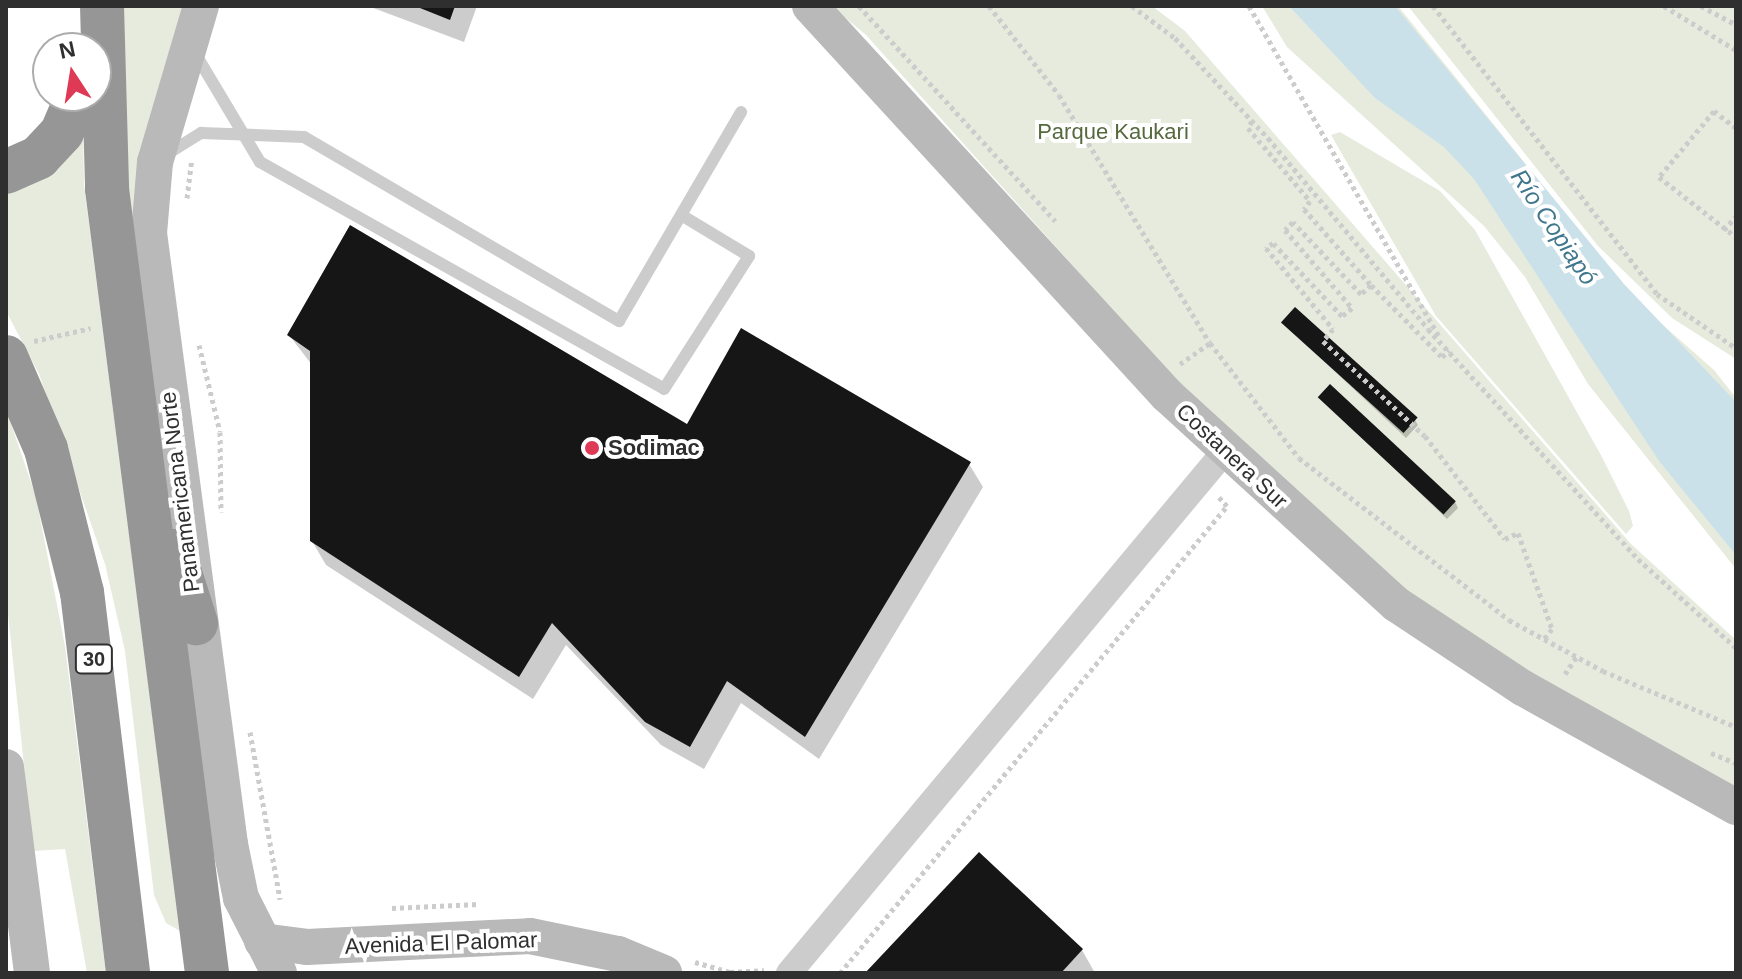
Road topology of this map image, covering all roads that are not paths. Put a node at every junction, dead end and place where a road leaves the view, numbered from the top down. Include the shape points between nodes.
1 (101, 6) edge
2 (201, 6) edge
3 (810, 6) edge
4 (94, 32) edge
5 (191, 47) junction
6 (70, 112) edge
7 (741, 112) dead end
8 (250, 140) junction
9 (155, 162) junction
10 (6, 172) edge
11 (681, 215) junction
12 (13, 350) edge
13 (136, 439) junction
14 (1225, 451) junction
15 (196, 623) junction
16 (6, 767) edge
17 (110, 801) junction
18 (1736, 807) edge
19 (262, 941) junction
20 (417, 957) edge
21 (32, 973) edge
22 (128, 973) edge
23 (161, 973) edge
24 (207, 973) edge
25 (279, 973) edge
26 (664, 973) edge
27 (789, 973) edge

1 - 4 highway
1 - 13 highway, Panamericana Norte via 102,116
2 - 5 street, Panamericana Norte
3 - 14 street, Costanera Sur
5 - 8 lane
5 - 9 street, Panamericana Norte
6 - 10 highway via 62,132 39,157
7 - 11 lane
8 - 9 lane via 194,138
8 - 11 lane via 304,137 619,321
8 - 11 lane via 260,162 664,389 749,256
9 - 15 street, Panamericana Norte via 149,233
12 - 17 highway, 30 via 70,540
13 - 15 highway
13 - 24 highway, Panamericana Norte
14 - 18 street, Costanera Sur via 1396,604 1523,688
14 - 27 street
15 - 19 street, Panamericana Norte via 232,857
16 - 21 street
17 - 22 highway, 30
17 - 23 highway via 128,825 148,947
19 - 20 street, Avenida El Palomar
19 - 25 street, Panamericana Norte
20 - 26 street, Avenida El Palomar via 530,936 618,954

